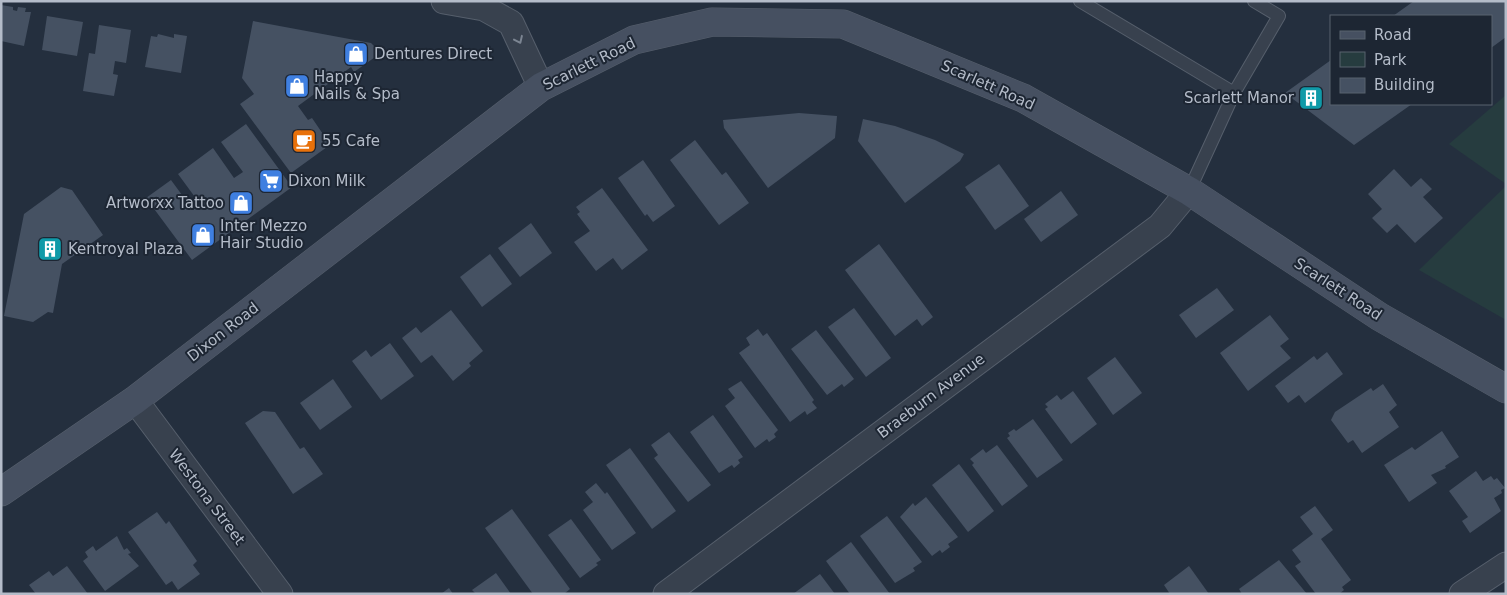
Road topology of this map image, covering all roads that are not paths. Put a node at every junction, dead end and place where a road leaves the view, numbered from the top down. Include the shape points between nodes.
1 (444, 1) edge
2 (1080, 1) edge
3 (1254, 1) edge
4 (540, 87) junction
5 (1234, 93) junction
6 (439, 164) joint
7 (1188, 191) junction
8 (1506, 390) edge
9 (135, 400) junction
10 (2, 491) edge
11 (1506, 565) edge
12 (1464, 593) edge
13 (280, 594) edge
14 (666, 594) edge

1 -> 4 street via 484,8 511,24
2 - 5 lane
3 - 5 lane via 1280,16
4 - 6 main road, Scarlett Road
4 - 7 main road, Scarlett Road via 634,40 712,22 843,24 1023,98
5 - 7 lane
6 - 9 main road, Dixon Road
7 - 8 main road, Scarlett Road via 1380,317
7 - 14 street, Braeburn Avenue via 1160,226
9 - 10 main road, Dixon Road
9 - 13 street, Westona Street
11 - 12 street

